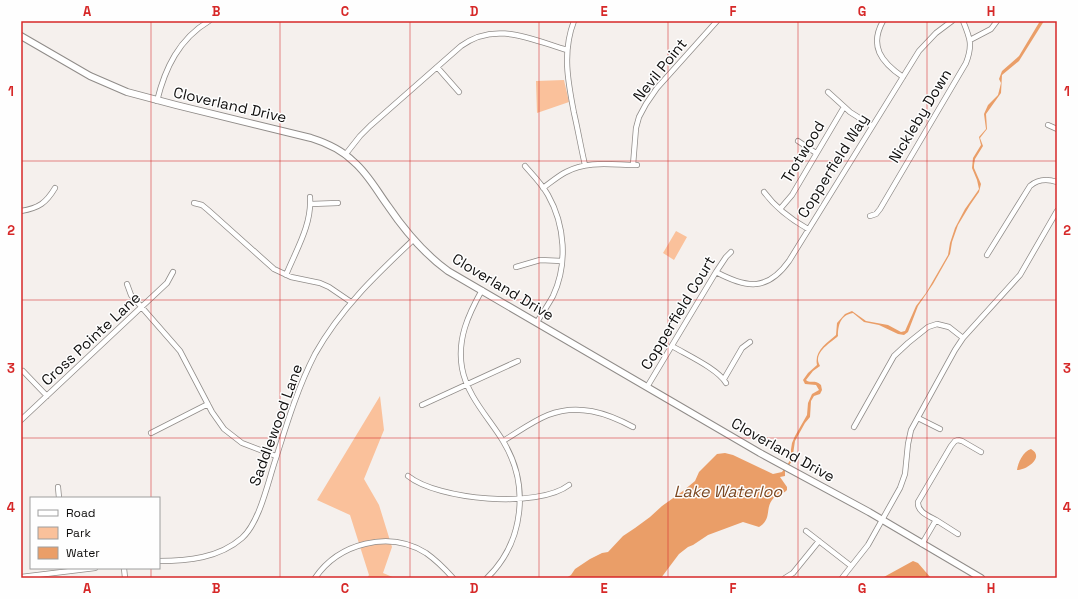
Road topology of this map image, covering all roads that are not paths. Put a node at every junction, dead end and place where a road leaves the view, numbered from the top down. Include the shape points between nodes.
1 (209, 21) edge
2 (574, 21) edge
3 (717, 21) edge
4 (883, 21) edge
5 (952, 21) edge
6 (963, 21) edge
7 (996, 21) edge
8 (21, 36) edge
9 (970, 40) junction
10 (567, 50) junction
11 (437, 67) junction
12 (903, 76) junction
13 (459, 92) dead end
14 (828, 92) dead end
15 (157, 101) junction
16 (844, 107) junction
17 (1048, 125) dead end
18 (872, 126) junction
19 (1057, 129) edge
20 (798, 141) dead end
21 (816, 153) junction
22 (345, 155) junction
23 (585, 165) junction
24 (525, 166) dead end
25 (1057, 182) edge
26 (55, 188) dead end
27 (543, 188) junction
28 (764, 192) dead end
29 (310, 197) dead end
30 (194, 203) dead end
31 (338, 203) dead end
32 (311, 204) junction
33 (780, 209) junction
34 (21, 211) edge
35 (1057, 211) edge
36 (870, 216) dead end
37 (808, 229) junction
38 (414, 240) junction
39 (731, 252) dead end
40 (987, 255) dead end
41 (562, 261) junction
42 (516, 267) dead end
43 (173, 272) dead end
44 (716, 272) junction
45 (286, 275) junction
46 (127, 284) dead end
47 (482, 290) junction
48 (351, 302) junction
49 (142, 308) junction
50 (537, 322) junction
51 (963, 338) junction
52 (750, 342) dead end
53 (672, 346) junction
54 (518, 361) dead end
55 (23, 371) dead end
56 (467, 385) junction
57 (647, 387) junction
58 (47, 396) junction
59 (208, 404) junction
60 (422, 405) dead end
61 (918, 418) junction
62 (21, 420) edge
63 (633, 427) dead end
64 (854, 427) dead end
65 (940, 429) dead end
66 (150, 433) dead end
67 (504, 441) junction
68 (981, 452) dead end
69 (276, 456) junction
70 (408, 476) dead end
71 (569, 485) dead end
72 (58, 487) dead end
73 (59, 497) edge
74 (520, 499) junction
75 (936, 520) junction
76 (882, 521) junction
77 (806, 531) dead end
78 (958, 534) dead end
79 (819, 541) junction
80 (922, 544) junction
81 (160, 562) edge
82 (851, 566) junction
83 (81, 569) edge
84 (67, 570) edge
85 (21, 576) edge
86 (315, 578) edge
87 (453, 578) edge
88 (487, 578) edge
89 (785, 578) edge
90 (842, 578) edge
91 (981, 578) edge

1 - 15 street via 193,32 174,56
2 - 10 street
3 - 23 street, Nevil Point via 657,88 640,114 636,128 635,165
4 - 12 street via 878,32 878,52 886,63
5 - 12 street, Copperfield Way via 926,42
6 - 9 street
7 - 9 street via 991,29
8 - 15 main road, Cloverland Drive via 101,81
9 - 36 street, Nickleby Down via 964,66 880,209
10 - 11 street via 506,33 492,33 465,43
10 - 23 street via 568,84
11 - 13 street
11 - 22 street via 370,126
12 - 18 street, Copperfield Way
14 - 16 street
15 - 22 main road, Cloverland Drive via 311,138 328,144
16 - 18 street
16 - 21 street, Trotwood
17 - 19 street
18 - 37 street, Copperfield Way
20 - 21 street
21 - 33 street, Trotwood
22 - 38 main road, Cloverland Drive via 366,174
23 - 27 street via 566,172
24 - 27 street
25 - 40 street via 1042,180 1030,186
26 - 34 street via 41,204
27 - 41 street via 559,222
28 - 33 street
29 - 32 street
30 - 45 street via 205,207 267,264
31 - 32 street
32 - 45 street via 307,224
33 - 37 street
35 - 51 street via 1020,275
37 - 44 street, Copperfield Way via 785,266 773,279 749,285
38 - 47 main road, Cloverland Drive via 443,267
38 - 48 street, Saddlewood Lane
39 - 44 street, Copperfield Court
41 - 42 street via 540,260
41 - 50 street via 554,294
43 - 49 street, Cross Pointe Lane via 168,282
44 - 53 street, Copperfield Court
45 - 48 street via 324,285
46 - 49 street via 130,294
47 - 50 main road, Cloverland Drive
47 - 56 street via 469,314 462,337 462,367
48 - 69 street, Saddlewood Lane via 310,364
49 - 58 street, Cross Pointe Lane
49 - 59 street via 180,351
50 - 57 main road, Cloverland Drive
51 - 61 street
51 - 64 street via 949,327 935,324 908,343 894,356
52 - 53 street via 742,348 725,381 714,371
53 - 57 street, Copperfield Court
54 - 56 street
55 - 58 street
56 - 60 street
56 - 67 street
57 - 76 main road, Cloverland Drive
58 - 62 street, Cross Pointe Lane
59 - 66 street
59 - 69 street via 224,429 239,442
61 - 65 street
61 - 76 street via 909,437 902,485
63 - 67 street via 602,413 572,410 545,416
67 - 74 street via 515,467
68 - 75 street via 960,440 951,446 917,503 919,510
69 - 81 street, Saddlewood Lane via 255,519 241,539 205,556
70 - 74 street via 424,486 449,494
71 - 74 street via 559,491
72 - 73 street
74 - 88 street via 513,541 503,560
75 - 78 street
75 - 80 street
76 - 80 main road, Cloverland Drive
76 - 82 street via 868,545
77 - 79 street
79 - 82 street
79 - 89 street via 793,573
80 - 91 main road, Cloverland Drive
82 - 90 street
83 - 84 street
84 - 85 street
86 - 87 street via 328,562 348,550 369,543 391,542 406,544 426,553

